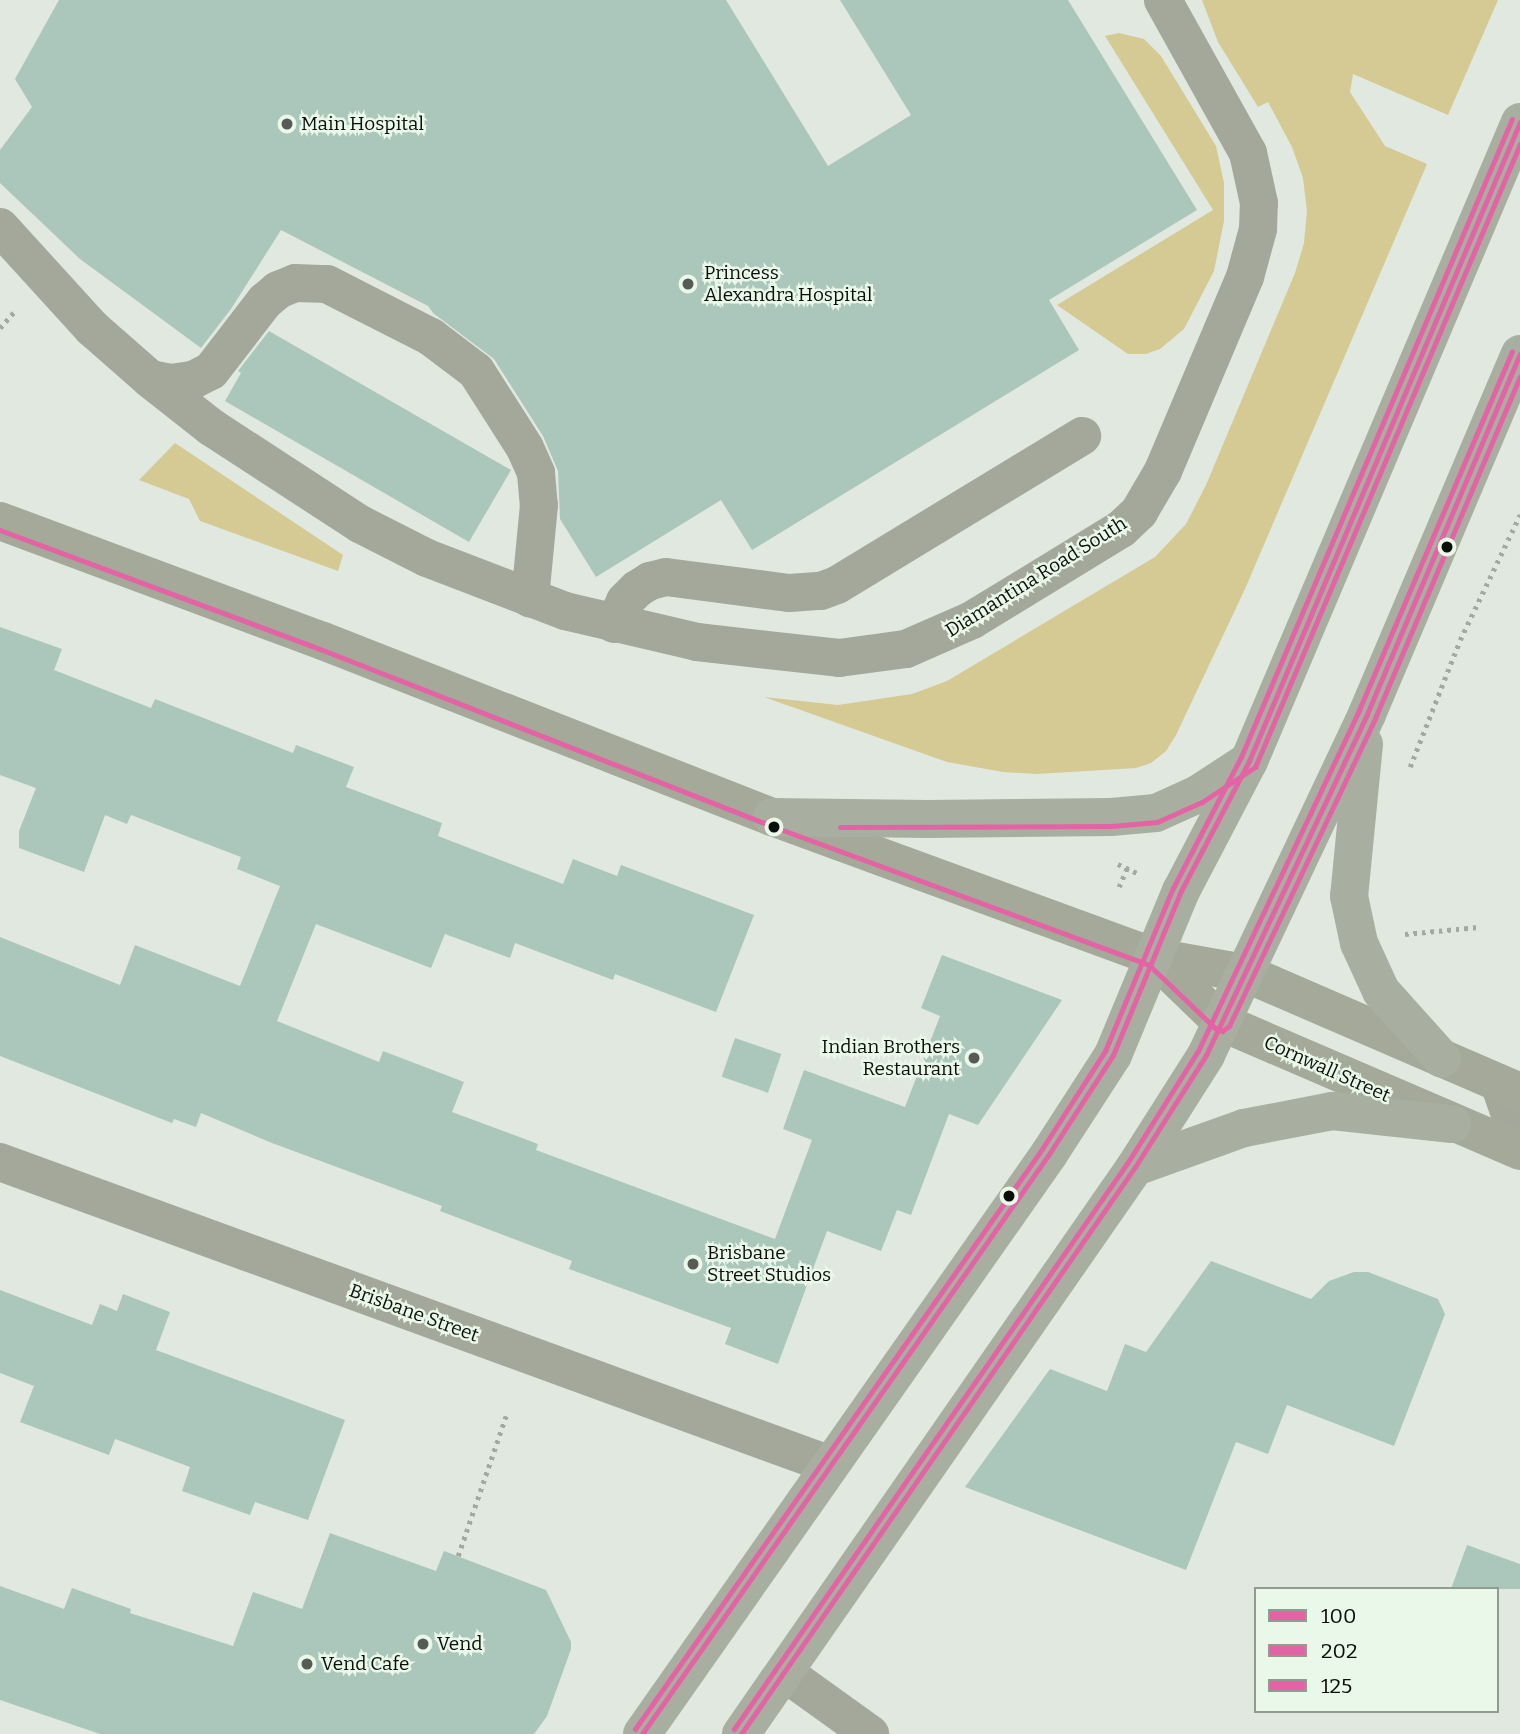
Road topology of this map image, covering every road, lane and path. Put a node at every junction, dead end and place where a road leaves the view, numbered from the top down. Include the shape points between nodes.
1 (1163, 0) edge
2 (1520, 122) edge
3 (0, 228) edge
4 (1520, 354) edge
5 (150, 379) junction
6 (1082, 436) dead end
7 (1520, 515) edge
8 (0, 521) edge
9 (530, 599) junction
10 (614, 624) junction
11 (1367, 714) junction
12 (1249, 761) junction
13 (1408, 772) dead end
14 (772, 817) junction
15 (1127, 868) dead end
16 (1119, 887) dead end
17 (1479, 927) dead end
18 (1396, 935) dead end
19 (1153, 957) junction
20 (1245, 973) junction
21 (1221, 1022) junction
22 (1442, 1059) junction
23 (1510, 1088) edge
24 (1451, 1124) junction
25 (1520, 1143) edge
26 (1520, 1151) edge
27 (0, 1162) edge
28 (1135, 1167) junction
29 (506, 1416) dead end
30 (828, 1464) junction
31 (458, 1556) dead end
32 (785, 1673) junction
33 (642, 1734) edge
34 (741, 1734) edge
35 (870, 1734) edge

1 - 10 street, Diamantina Road South via 1248,153 1257,190 1258,229 1245,277 1176,443 1139,512 1121,529 972,620 906,649 850,657 808,656 697,642
2 - 12 highway
3 - 5 street, Diamantina Road South via 92,328
4 - 11 highway
5 - 9 street, Diamantina Road South via 253,457 360,524 427,558
5 - 9 street via 171,383 211,371 265,301 295,283 327,284 431,337 476,371 536,473 539,505
6 - 10 street via 837,585 789,593 666,577 637,589
7 - 13 path via 1461,640
8 - 14 main road, Cornwall Street via 323,641
9 - 10 street, Diamantina Road South
11 - 20 highway
11 - 22 highway via 1349,896 1359,943 1381,991
12 - 14 highway via 1198,794 1156,813 928,819
12 - 19 highway via 1181,891
14 - 19 main road, Cornwall Street
15 - 16 path
17 - 18 path
19 - 20 main road, Cornwall Street
19 - 21 main road, Cornwall Street
19 - 30 highway via 1113,1055 1049,1154
20 - 21 highway
20 - 22 main road, Cornwall Street
21 - 24 main road, Cornwall Street
21 - 28 highway via 1206,1055
22 - 23 main road, Cornwall Street
23 - 25 street
24 - 26 main road, Cornwall Street
24 - 28 highway via 1332,1111 1244,1128
27 - 30 street, Brisbane Street
28 - 32 highway
29 - 31 path
30 - 33 highway
32 - 34 highway
32 - 35 street

